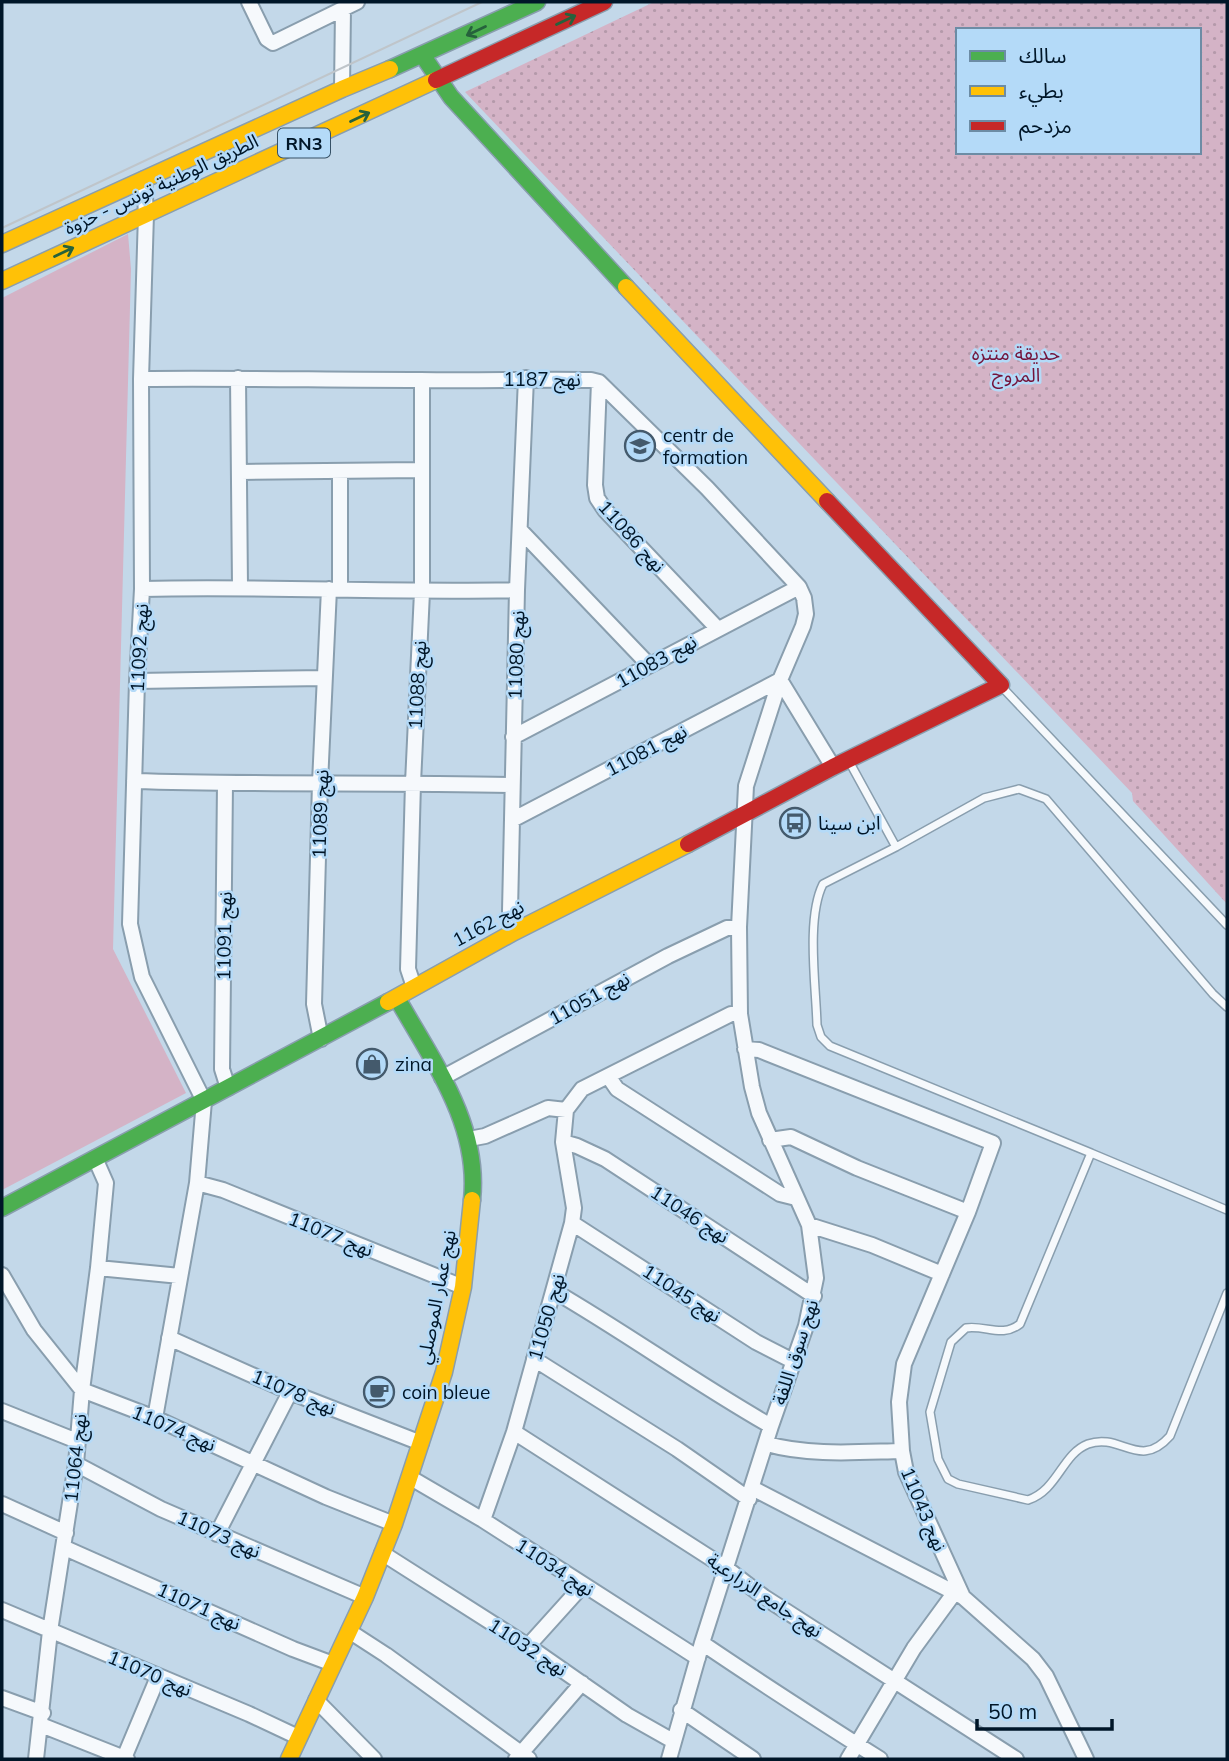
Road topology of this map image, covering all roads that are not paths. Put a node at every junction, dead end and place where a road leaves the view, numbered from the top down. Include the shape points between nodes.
1 (249, 2) edge
2 (357, 2) edge
3 (537, 2) edge
4 (604, 2) edge
5 (343, 9) junction
6 (423, 56) junction
7 (438, 80) junction
8 (342, 89) junction
9 (144, 179) junction
10 (146, 214) junction
11 (2, 244) edge
12 (2, 281) edge
13 (238, 378) junction
14 (526, 378) junction
15 (141, 379) junction
16 (422, 380) junction
17 (599, 382) junction
18 (421, 470) junction
19 (241, 472) junction
20 (340, 472) junction
21 (521, 531) junction
22 (240, 586) junction
23 (799, 587) junction
24 (142, 589) junction
25 (335, 589) junction
26 (517, 590) junction
27 (422, 592) junction
28 (717, 628) junction
29 (649, 666) junction
30 (324, 678) junction
31 (780, 680) junction
32 (137, 681) junction
33 (1001, 685) junction
34 (513, 737) junction
35 (841, 763) junction
36 (134, 781) junction
37 (320, 783) junction
38 (413, 783) junction
39 (225, 784) junction
40 (512, 785) junction
41 (743, 816) junction
42 (512, 820) junction
43 (896, 847) junction
44 (1227, 925) edge
45 (739, 927) junction
46 (514, 932) junction
47 (414, 988) junction
48 (397, 998) junction
49 (1227, 1007) edge
50 (740, 1014) junction
51 (321, 1039) junction
52 (745, 1049) junction
53 (608, 1076) junction
54 (442, 1078) junction
55 (228, 1088) junction
56 (204, 1101) junction
57 (566, 1110) junction
58 (469, 1139) junction
59 (770, 1140) junction
60 (563, 1142) junction
61 (1091, 1153) junction
62 (95, 1158) junction
63 (197, 1183) junction
64 (796, 1198) junction
65 (2, 1208) edge
66 (1227, 1210) edge
67 (968, 1212) junction
68 (572, 1223) junction
69 (809, 1225) junction
70 (98, 1268) junction
71 (942, 1274) junction
72 (2, 1275) edge
73 (180, 1276) junction
74 (463, 1287) junction
75 (554, 1291) junction
76 (1227, 1293) edge
77 (814, 1296) junction
78 (169, 1338) junction
79 (534, 1359) junction
80 (793, 1361) junction
81 (82, 1390) junction
82 (290, 1392) junction
83 (2, 1411) edge
84 (155, 1418) junction
85 (771, 1426) junction
86 (514, 1432) junction
87 (77, 1441) junction
88 (421, 1443) junction
89 (767, 1444) junction
90 (902, 1451) junction
91 (254, 1462) junction
92 (76, 1464) junction
93 (411, 1478) junction
94 (751, 1494) junction
95 (2, 1504) edge
96 (483, 1520) junction
97 (394, 1524) junction
98 (217, 1534) junction
99 (65, 1540) junction
100 (382, 1553) junction
101 (726, 1568) junction
102 (583, 1585) junction
103 (958, 1594) junction
104 (365, 1597) junction
105 (2, 1610) edge
106 (50, 1631) junction
107 (349, 1631) junction
108 (702, 1643) junction
109 (528, 1646) junction
110 (698, 1658) junction
111 (333, 1664) junction
112 (159, 1676) junction
113 (896, 1681) junction
114 (583, 1683) junction
115 (2, 1698) edge
116 (316, 1700) junction
117 (681, 1710) junction
118 (42, 1719) junction
119 (298, 1737) junction
120 (673, 1741) junction
121 (858, 1745) junction
122 (126, 1758) edge
123 (522, 1758) edge
124 (1084, 1758) edge
125 (36, 1759) edge
126 (289, 1759) edge
127 (374, 1759) edge
128 (669, 1759) edge
129 (753, 1759) edge
130 (848, 1759) edge
131 (880, 1759) edge
132 (1016, 1759) edge

1 - 5 street via 273,43
2 - 5 street
3 -> 6 main road, الطريق الوطنية تونس - حزوة / RN3
7 -> 4 main road, الطريق الوطنية تونس - حزوة / RN3
5 - 8 street
6 - 7 main road
6 - 8 main road, الطريق الوطنية تونس - حزوة / RN3
10 -> 7 main road, الطريق الوطنية تونس - حزوة / RN3
7 - 33 main road via 704,372
8 - 9 main road, الطريق الوطنية تونس - حزوة / RN3
9 - 10 street, نهج 11092
9 - 11 main road, الطريق الوطنية تونس - حزوة / RN3
12 -> 10 main road, الطريق الوطنية تونس - حزوة / RN3
10 - 15 street, نهج 11092
13 - 15 street, نهج 1187
13 - 16 street, نهج 1187
13 - 19 street
14 - 16 street, نهج 1187
14 - 17 street, نهج 1187
14 - 21 street, نهج 11080
15 - 24 street, نهج 11092
16 - 18 street, نهج 11088
17 - 23 street, نهج 1187
17 - 28 street, نهج 11086 via 597,498
18 - 20 street
18 - 27 street, نهج 11088
19 - 20 street
19 - 22 street
20 - 25 street, نهج 11089
21 - 26 street, نهج 11080
21 - 29 street
22 - 24 street
22 - 25 street
23 - 28 street, نهج 11083
23 - 31 street via 806,614
24 - 32 street, نهج 11092
25 - 27 street
25 - 30 street, نهج 11089
26 - 27 street
26 - 34 street, نهج 11080
27 - 38 street, نهج 11088
28 - 29 street, نهج 11083
29 - 34 street, نهج 11083
30 - 32 street
30 - 37 street, نهج 11089
31 - 35 street
31 - 41 street via 746,786
31 - 42 street, نهج 11081
32 - 36 street, نهج 11092
33 - 35 main road, نهج 1162
33 - 44 lane
34 - 40 street, نهج 11080
35 - 41 main road, نهج 1162
35 - 43 lane
36 - 39 street
36 - 56 street, نهج 11092 via 130,924 135,955 158,1012
37 - 38 street
37 - 39 street
37 - 51 street, نهج 11089 via 314,1004
38 - 40 street
38 - 47 street, نهج 11088 via 408,969
39 - 55 street, نهج 11091 via 222,1069
40 - 42 street, نهج 11080
41 - 45 street, نهج سوق اللفة
41 - 46 main road, نهج 1162
42 - 46 street, نهج 11080 via 510,911
43 - 49 lane via 984,798 1019,789 1033,792 1046,799
43 - 61 lane via 823,884 818,894 814,916 821,1037 830,1046
45 - 50 street, نهج سوق اللفة
45 - 54 street, نهج 11051 via 727,928 668,956
46 - 47 main road, نهج 1162
47 - 48 main road, نهج 1162
48 - 51 main road, نهج 1162
48 - 54 main road, نهج عمار الموصلي
50 - 52 street, نهج سوق اللفة
50 - 53 street via 731,1014
51 - 55 main road, نهج 1162
52 - 59 street, نهج سوق اللفة via 755,1100
52 - 67 street, نهج 11043 via 759,1050 993,1143
53 - 57 street via 582,1089
53 - 64 street via 617,1089 780,1194
54 - 58 main road, نهج عمار الموصلي
55 - 56 main road, نهج 1162
56 - 62 main road, نهج 1162
56 - 63 street
57 - 58 street via 548,1108
57 - 60 street, نهج 11050
58 - 74 main road, نهج عمار الموصلي via 474,1180
59 - 64 street, نهج سوق اللفة
59 - 67 street via 790,1137
60 - 68 street, نهج 11050
60 - 77 street, نهج 11046 via 616,1166
61 - 66 lane
61 - 76 lane via 1020,1324 1007,1331 966,1328 951,1342 930,1412 938,1459 948,1479 1028,1500 1050,1487 1073,1456 1090,1443 1145,1452 1161,1447 1170,1436
62 - 65 main road, نهج 1162
62 - 70 street, نهج 11064 via 106,1182
63 - 73 street
63 - 74 street, نهج 11077
64 - 69 street, نهج سوق اللفة
67 - 71 street, نهج 11043
68 - 75 street, نهج 11050
68 - 80 street, نهج 11045
69 - 71 street
69 - 77 street, نهج سوق اللفة
70 - 73 street
70 - 81 street, نهج 11064
71 - 90 street, نهج 11043 via 904,1364 899,1402
72 - 81 street via 34,1329
73 - 78 street
74 - 88 main road, نهج عمار الموصلي via 444,1372
75 - 79 street, نهج 11050
75 - 85 street
77 - 80 street, نهج سوق اللفة
78 - 82 street, نهج 11078
78 - 84 street
79 - 86 street, نهج 11050
79 - 94 street
80 - 85 street, نهج سوق اللفة
81 - 84 street, نهج 11074
81 - 87 street, نهج 11064
82 - 88 street, نهج 11078
82 - 91 street
83 - 87 street
84 - 91 street, نهج 11074
85 - 89 street, نهج سوق اللفة
86 - 96 street, نهج 11050
86 - 101 street, نهج جامع الزرارعية
87 - 92 street, نهج 11064
88 - 93 main road, نهج عمار الموصلي
89 - 90 street via 808,1452
89 - 94 street, نهج سوق اللفة
90 - 103 street, نهج 11043 via 906,1472
91 - 97 street, نهج 11074
91 - 98 street
92 - 98 street, نهج 11073
92 - 99 street, نهج 11064
93 - 96 street, نهج 11034
93 - 97 main road, نهج عمار الموصلي
94 - 101 street, نهج سوق اللفة
94 - 103 street
95 - 99 street, نهج 11071
96 - 102 street, نهج 11034
97 - 100 main road, نهج عمار الموصلي
98 - 104 street, نهج 11073
99 - 106 street, نهج 11064
99 - 111 street, نهج 11071
100 - 104 main road, نهج عمار الموصلي
100 - 109 street, نهج 11032
101 - 108 street, نهج سوق اللفة
101 - 113 street, نهج جامع الزرارعية
102 - 109 street
102 - 110 street, نهج 11034
103 - 113 street via 919,1640
103 - 124 street, نهج 11043 via 1032,1659 1045,1676
104 - 107 main road, نهج عمار الموصلي
105 - 106 street, نهج 11070
106 - 112 street, نهج 11070
106 - 118 street, نهج 11064
107 - 111 main road, نهج عمار الموصلي
107 - 123 street
108 - 110 street, نهج سوق اللفة
108 - 121 street
109 - 114 street, نهج 11032
110 - 117 street, نهج سوق اللفة
111 - 116 main road, نهج عمار الموصلي
112 - 119 street, نهج 11070
112 - 122 street
113 - 121 street
113 - 132 street, نهج جامع الزرارعية
114 - 120 street, نهج 11032
114 - 123 street
115 - 118 street
116 - 119 main road, نهج عمار الموصلي
116 - 127 street
117 - 120 street, نهج سوق اللفة
117 - 129 street
118 - 122 street
118 - 125 street, نهج 11064
119 - 126 main road, نهج عمار الموصلي
120 - 128 street, نهج سوق اللفة
121 - 130 street
121 - 131 street

